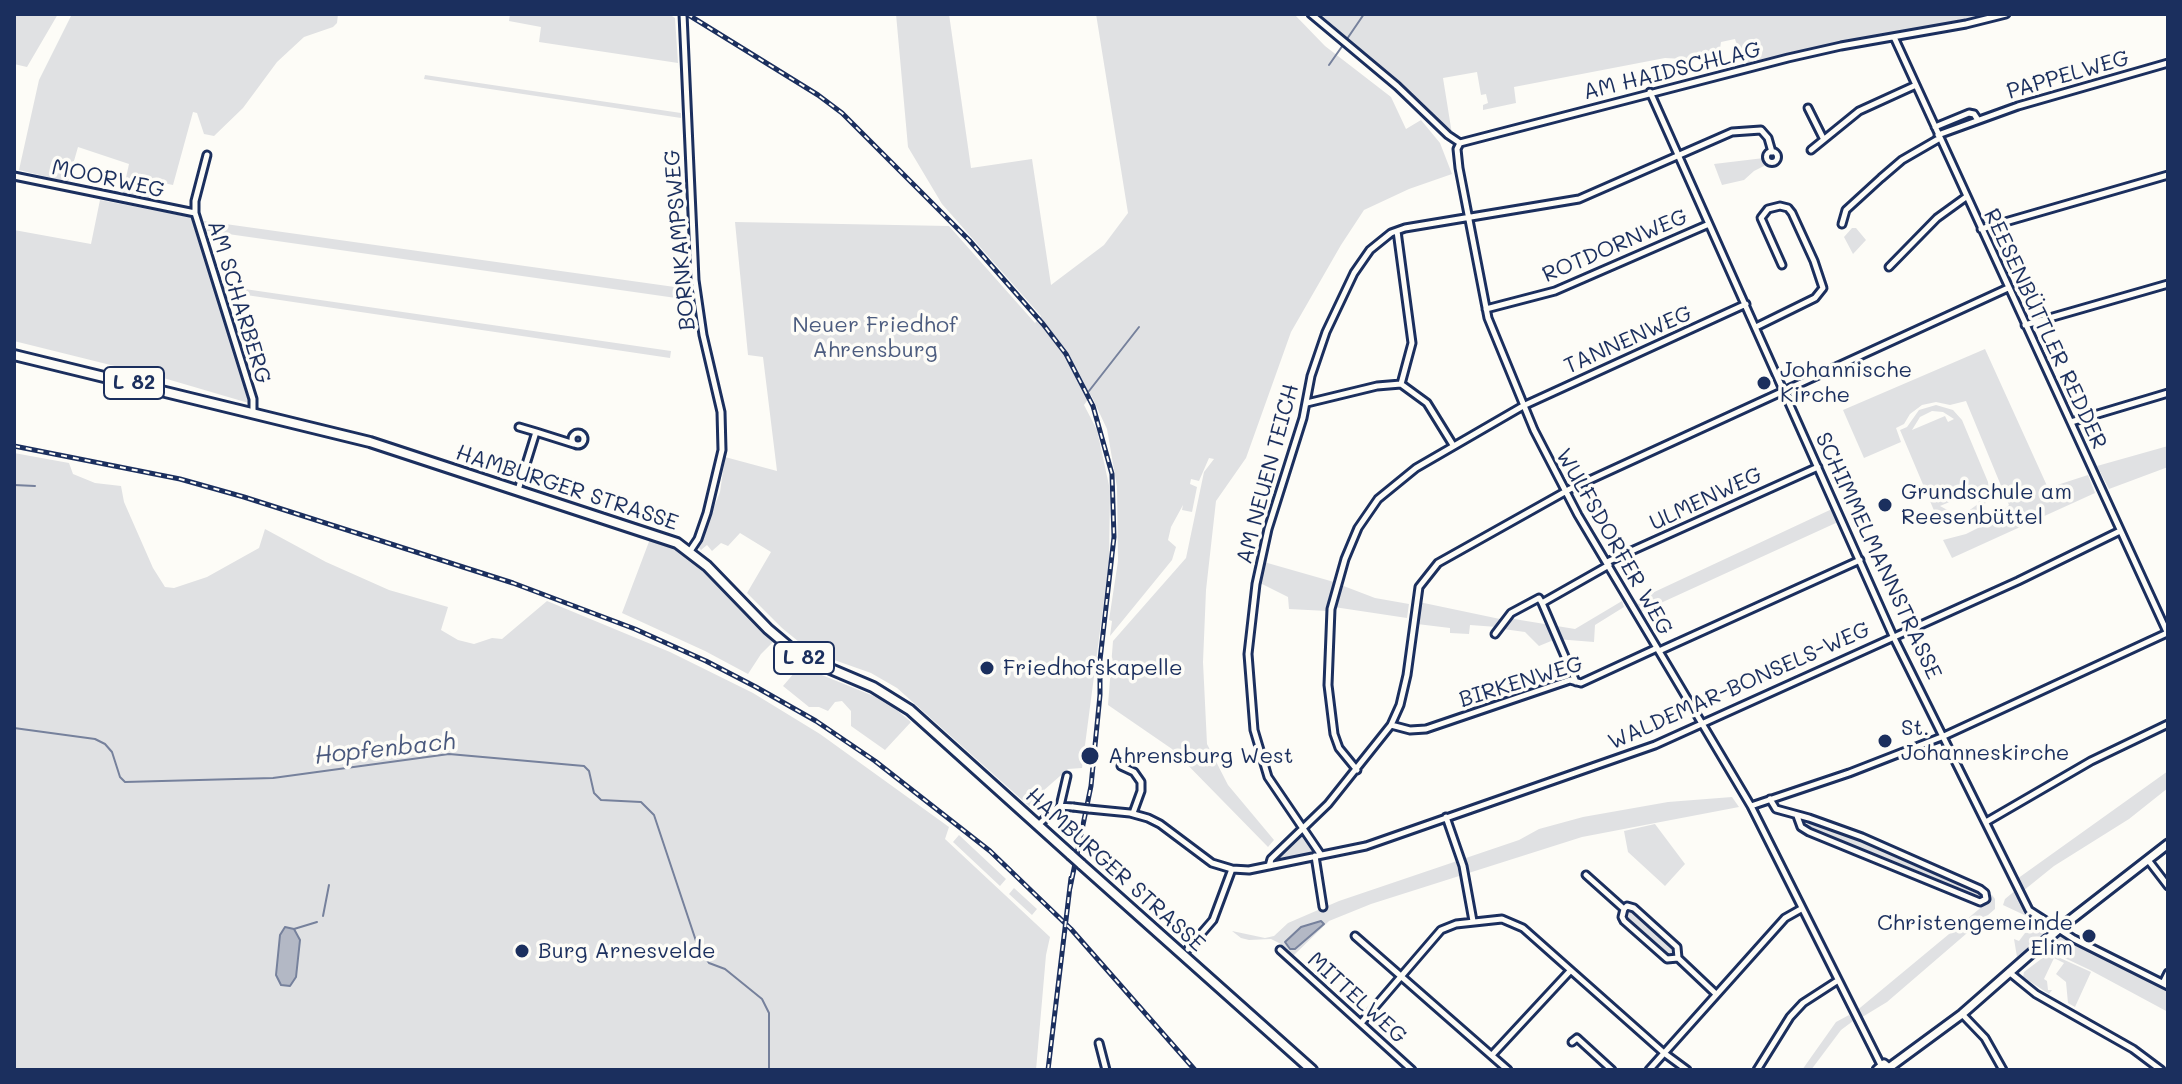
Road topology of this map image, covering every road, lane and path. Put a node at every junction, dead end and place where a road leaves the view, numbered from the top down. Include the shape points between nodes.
1 (683, 14) edge
2 (1311, 14) edge
3 (2006, 14) edge
4 (1894, 37) junction
5 (2168, 63) edge
6 (1916, 85) junction
7 (1650, 92) junction
8 (1808, 108) dead end
9 (1978, 120) junction
10 (1935, 127) junction
11 (1939, 137) junction
12 (1823, 138) junction
13 (1460, 143) junction
14 (1811, 150) dead end
15 (1772, 152) dead end
16 (207, 155) dead end
17 (1678, 156) junction
18 (2168, 175) edge
19 (14, 176) edge
20 (1966, 197) junction
21 (195, 213) junction
22 (1468, 217) junction
23 (1709, 224) junction
24 (1842, 224) dead end
25 (1981, 229) junction
26 (1397, 231) junction
27 (1782, 265) dead end
28 (1889, 267) dead end
29 (2168, 284) edge
30 (2008, 288) junction
31 (1746, 304) junction
32 (1486, 309) junction
33 (2025, 325) junction
34 (1756, 327) junction
35 (14, 355) edge
36 (1401, 384) junction
37 (1785, 389) junction
38 (2168, 393) edge
39 (1307, 403) junction
40 (1523, 406) junction
41 (253, 413) junction
42 (2071, 422) junction
43 (519, 427) dead end
44 (536, 432) junction
45 (574, 444) dead end
46 (1453, 445) junction
47 (1818, 467) junction
48 (518, 490) junction
49 (1565, 491) junction
50 (2120, 531) junction
51 (690, 551) junction
52 (1860, 560) junction
53 (1608, 564) junction
54 (1542, 603) junction
55 (1495, 634) dead end
56 (2168, 634) edge
57 (1893, 636) junction
58 (1658, 650) junction
59 (1576, 682) junction
60 (1702, 723) junction
61 (2168, 724) edge
62 (1391, 725) junction
63 (1944, 736) junction
64 (1121, 766) dead end
65 (1357, 770) junction
66 (1067, 776) dead end
67 (1770, 799) junction
68 (1060, 806) junction
69 (1751, 806) junction
70 (1133, 813) junction
71 (1446, 817) junction
72 (1799, 819) junction
73 (1986, 822) junction
74 (1038, 826) junction
75 (1303, 828) junction
76 (1862, 837) junction
77 (2168, 844) edge
78 (1856, 850) junction
79 (1318, 856) junction
80 (2147, 859) junction
81 (1918, 862) junction
82 (1269, 866) junction
83 (1232, 869) junction
84 (1914, 874) junction
85 (1586, 875) dead end
86 (2168, 886) edge
87 (1323, 907) dead end
88 (1624, 909) junction
89 (1801, 909) junction
90 (1473, 921) junction
91 (2060, 928) junction
92 (1355, 936) dead end
93 (1188, 949) dead end
94 (1280, 950) dead end
95 (1678, 958) junction
96 (1570, 971) junction
97 (2009, 972) junction
98 (2168, 973) edge
99 (1401, 974) junction
100 (1837, 981) junction
101 (2165, 985) edge
102 (1716, 994) junction
103 (1962, 1014) junction
104 (1361, 1023) junction
105 (1572, 1042) dead end
106 (1099, 1043) dead end
107 (1664, 1053) junction
108 (1492, 1055) junction
109 (1885, 1068) edge
110 (1106, 1070) edge
111 (1312, 1070) edge
112 (1412, 1070) edge
113 (1508, 1070) edge
114 (1612, 1070) edge
115 (1649, 1070) edge
116 (1687, 1070) edge
117 (1757, 1070) edge
118 (2003, 1070) edge
119 (2161, 1070) edge

1 - 51 street, BORNKAMPSWEG via 695,280 721,412 722,450 707,513
2 - 13 street
3 - 4 street, AM HAIDSCHLAG
4 - 6 street, REESENBÜTTLER REDDER
4 - 7 street, AM HAIDSCHLAG
5 - 9 street, PAPPELWEG
6 - 10 street, REESENBÜTTLER REDDER
6 - 12 street via 1859,111
7 - 13 street, AM HAIDSCHLAG
7 - 17 street, SCHIMMELMANNSTRASSE
8 - 12 street
9 - 10 street, PAPPELWEG via 1969,113
9 - 11 street, PAPPELWEG
10 - 11 street, REESENBÜTTLER REDDER
11 - 20 street, REESENBÜTTLER REDDER
11 - 24 street, PAPPELWEG via 1881,178 1846,210
12 - 14 street
13 - 22 street, WULFSDORFER WEG via 1457,154
15 - 17 street, AM NEUEN TEICH via 1765,134 1753,129 1721,136
16 - 21 street, AM SCHARBERG
17 - 22 street, AM NEUEN TEICH via 1579,199
17 - 23 street, SCHIMMELMANNSTRASSE
18 - 25 street
19 - 21 street, MOORWEG
20 - 25 street, REESENBÜTTLER REDDER
20 - 28 street
21 - 41 street, AM SCHARBERG
22 - 26 street, AM NEUEN TEICH
22 - 32 street, WULFSDORFER WEG
23 - 31 street, SCHIMMELMANNSTRASSE
23 - 32 street, ROTDORNWEG via 1581,282
25 - 30 street, REESENBÜTTLER REDDER
26 - 36 street via 1412,343
26 - 39 street, AM NEUEN TEICH via 1370,250 1338,303 1311,376
27 - 34 street via 1761,218 1780,206 1792,213 1823,288 1815,298
29 - 33 street
30 - 33 street, REESENBÜTTLER REDDER
30 - 37 street
31 - 34 street, SCHIMMELMANNSTRASSE
31 - 40 street, TANNENWEG
32 - 40 street, WULFSDORFER WEG
33 - 42 street, REESENBÜTTLER REDDER
34 - 37 street, SCHIMMELMANNSTRASSE
35 - 41 main road, HAMBURGER STRASSE / L 82
36 - 39 street
36 - 46 street via 1427,403
37 - 47 street, SCHIMMELMANNSTRASSE
37 - 49 street
38 - 42 street
39 - 75 street, AM NEUEN TEICH via 1262,550 1248,654 1260,755 1268,777
40 - 46 street, TANNENWEG
40 - 49 street, WULFSDORFER WEG
41 - 48 main road, HAMBURGER STRASSE / L 82 via 370,442
42 - 50 street, REESENBÜTTLER REDDER
43 - 44 street
44 - 45 street
44 - 48 street
46 - 65 street, TANNENWEG via 1378,499 1345,559 1331,609 1328,685 1334,734
47 - 52 street, SCHIMMELMANNSTRASSE
47 - 53 street, ULMENWEG
48 - 51 main road, HAMBURGER STRASSE / L 82
49 - 53 street, WULFSDORFER WEG
49 - 62 street via 1453,553 1426,576 1416,602 1404,691
50 - 56 street, REESENBÜTTLER REDDER
50 - 57 street, WALDEMAR-BONSELS-WEG
51 - 74 main road, HAMBURGER STRASSE / L 82 via 782,642 806,660 873,687 910,710
52 - 57 street, SCHIMMELMANNSTRASSE
52 - 58 street, BIRKENWEG
53 - 54 street, ULMENWEG
53 - 58 street, WULFSDORFER WEG
54 - 55 street, ULMENWEG via 1539,598 1511,613
54 - 59 street
56 - 63 street
57 - 60 street, WALDEMAR-BONSELS-WEG
57 - 63 street, SCHIMMELMANNSTRASSE
58 - 59 street, BIRKENWEG
58 - 60 street, WULFSDORFER WEG
59 - 62 street, BIRKENWEG via 1426,729
60 - 69 street, WULFSDORFER WEG
60 - 71 street, WALDEMAR-BONSELS-WEG via 1640,751
61 - 73 street
62 - 65 street
63 - 67 street
63 - 73 street, SCHIMMELMANNSTRASSE
64 - 70 street via 1141,782
65 - 75 street
66 - 68 street
67 - 69 street
67 - 72 street via 1776,809
68 - 70 street, bridge
68 - 74 street
69 - 89 street, WULFSDORFER WEG
70 - 83 street via 1160,824 1212,863
71 - 79 street, WALDEMAR-BONSELS-WEG via 1376,843
71 - 90 street via 1463,866
72 - 76 street
72 - 78 street via 1803,829
73 - 91 street, SCHIMMELMANNSTRASSE via 2029,910
74 - 111 main road, HAMBURGER STRASSE / L 82, bridge
75 - 79 street, AM NEUEN TEICH
75 - 82 street
76 - 78 street
76 - 81 street
77 - 80 street
78 - 84 street
79 - 82 street, WALDEMAR-BONSELS-WEG
79 - 87 street
80 - 86 street
80 - 91 street
81 - 84 street
81 - 84 street via 1980,889 1986,899 1980,902
82 - 83 street, WALDEMAR-BONSELS-WEG
83 - 93 street via 1213,920
85 - 88 street
88 - 95 street via 1634,908 1677,947
88 - 95 street via 1624,921 1667,959
89 - 100 street, WULFSDORFER WEG
89 - 102 street via 1785,918
90 - 96 street via 1514,923
90 - 99 street via 1441,930
91 - 97 street
91 - 101 street, SCHIMMELMANNSTRASSE
92 - 99 street
94 - 104 street, MITTELWEG
95 - 102 street
96 - 107 street
96 - 108 street
97 - 103 street
97 - 119 street
98 - 101 street
99 - 104 street
99 - 108 street
100 - 109 street, WULFSDORFER WEG
100 - 117 street via 1790,1017
102 - 107 street
103 - 109 street
103 - 118 street via 1985,1038
104 - 112 street, MITTELWEG
105 - 114 street via 1577,1038
106 - 110 street
107 - 115 street
107 - 116 street
108 - 113 street

